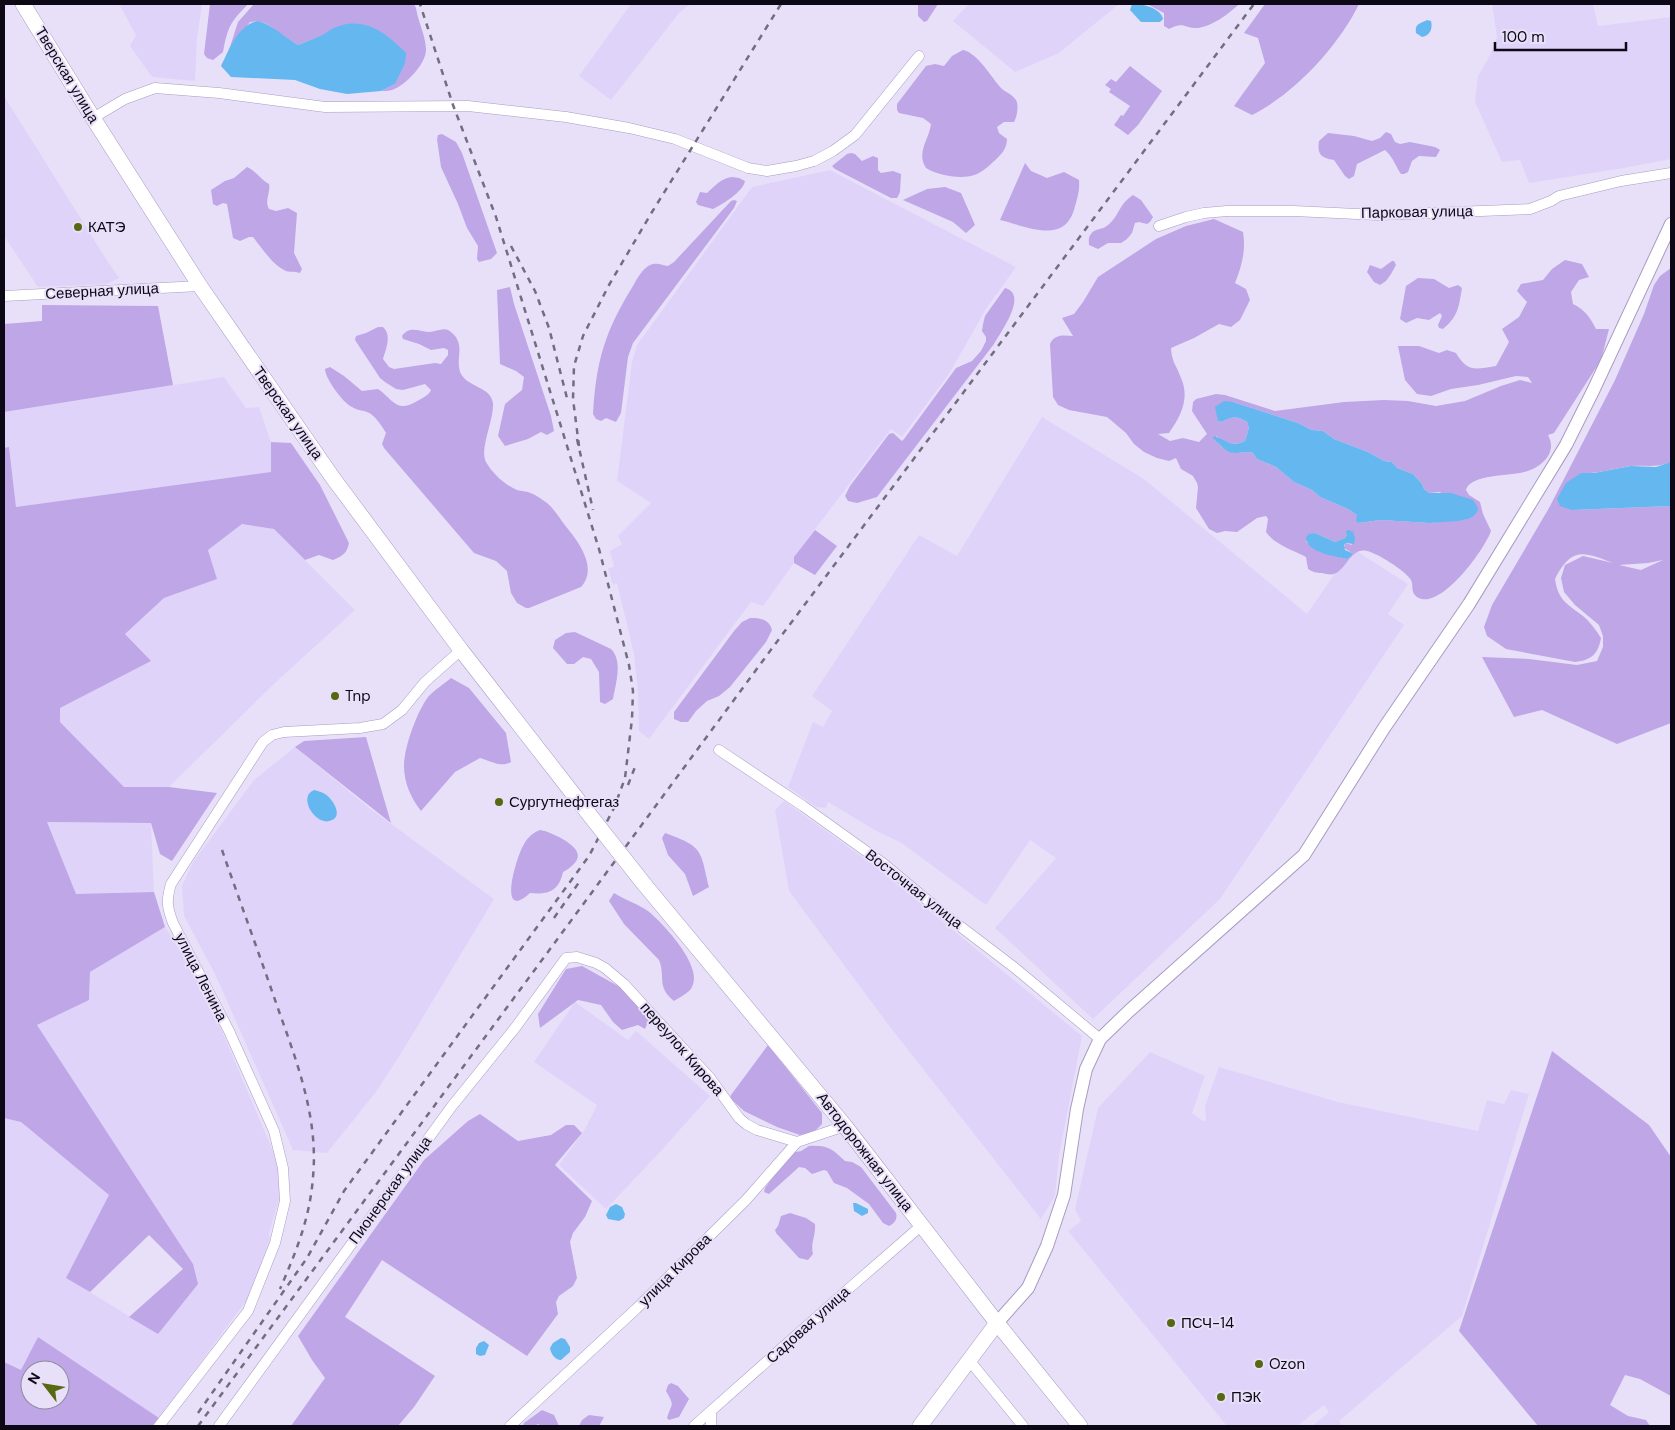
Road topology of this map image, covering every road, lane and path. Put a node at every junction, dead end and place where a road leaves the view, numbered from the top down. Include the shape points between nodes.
1 (23, 4) edge
2 (919, 56) dead end
3 (93, 118) junction
4 (1671, 173) edge
5 (1671, 224) edge
6 (1159, 226) dead end
7 (200, 286) junction
8 (4, 296) edge
9 (461, 650) junction
10 (719, 750) dead end
11 (581, 804) joint
12 (566, 958) joint
13 (1100, 1039) junction
14 (845, 1126) junction
15 (797, 1142) junction
16 (922, 1225) junction
17 (996, 1323) junction
18 (969, 1360) junction
19 (711, 1412) junction
20 (159, 1426) edge
21 (219, 1426) edge
22 (510, 1426) edge
23 (694, 1426) edge
24 (711, 1426) edge
25 (920, 1426) edge
26 (1023, 1426) edge
27 (1080, 1426) edge

1 - 3 main road, Тверская улица
2 - 3 street via 855,135 834,151 814,161 767,171 748,168 675,139 629,128 468,106 325,106 155,88 125,99
3 - 7 main road, Тверская улица
4 - 6 street, Парковая улица via 1559,196 1530,209 1378,214 1227,211 1186,216
5 - 13 street via 1566,445 1469,604 1384,728 1304,855
7 - 8 street, Северная улица
7 - 9 main road, Тверская улица via 333,478
9 - 11 main road, Тверская улица
9 - 20 street, улица Ленина via 384,724 284,732 263,742 171,884 167,906 173,923 229,1031 274,1131 283,1168 284,1201 275,1243 248,1311
10 - 13 street, Восточная улица via 884,864
11 - 14 main road, Автодорожная улица, bridge
12 - 15 street, переулок Кирова via 596,962 624,984 710,1078 746,1124
12 - 21 street, Пионерская улица via 452,1106
13 - 17 street via 1086,1069 1064,1195 1047,1246 1028,1288
14 - 15 street
14 - 16 main road, Автодорожная улица
15 - 22 street, улица Кирова via 718,1228
16 - 17 main road, Автодорожная улица
16 - 19 street, Садовая улица
17 - 18 main road
17 - 27 main road, Автодорожная улица
18 - 25 main road
18 - 26 street
19 - 23 street, Садовая улица
19 - 24 street

